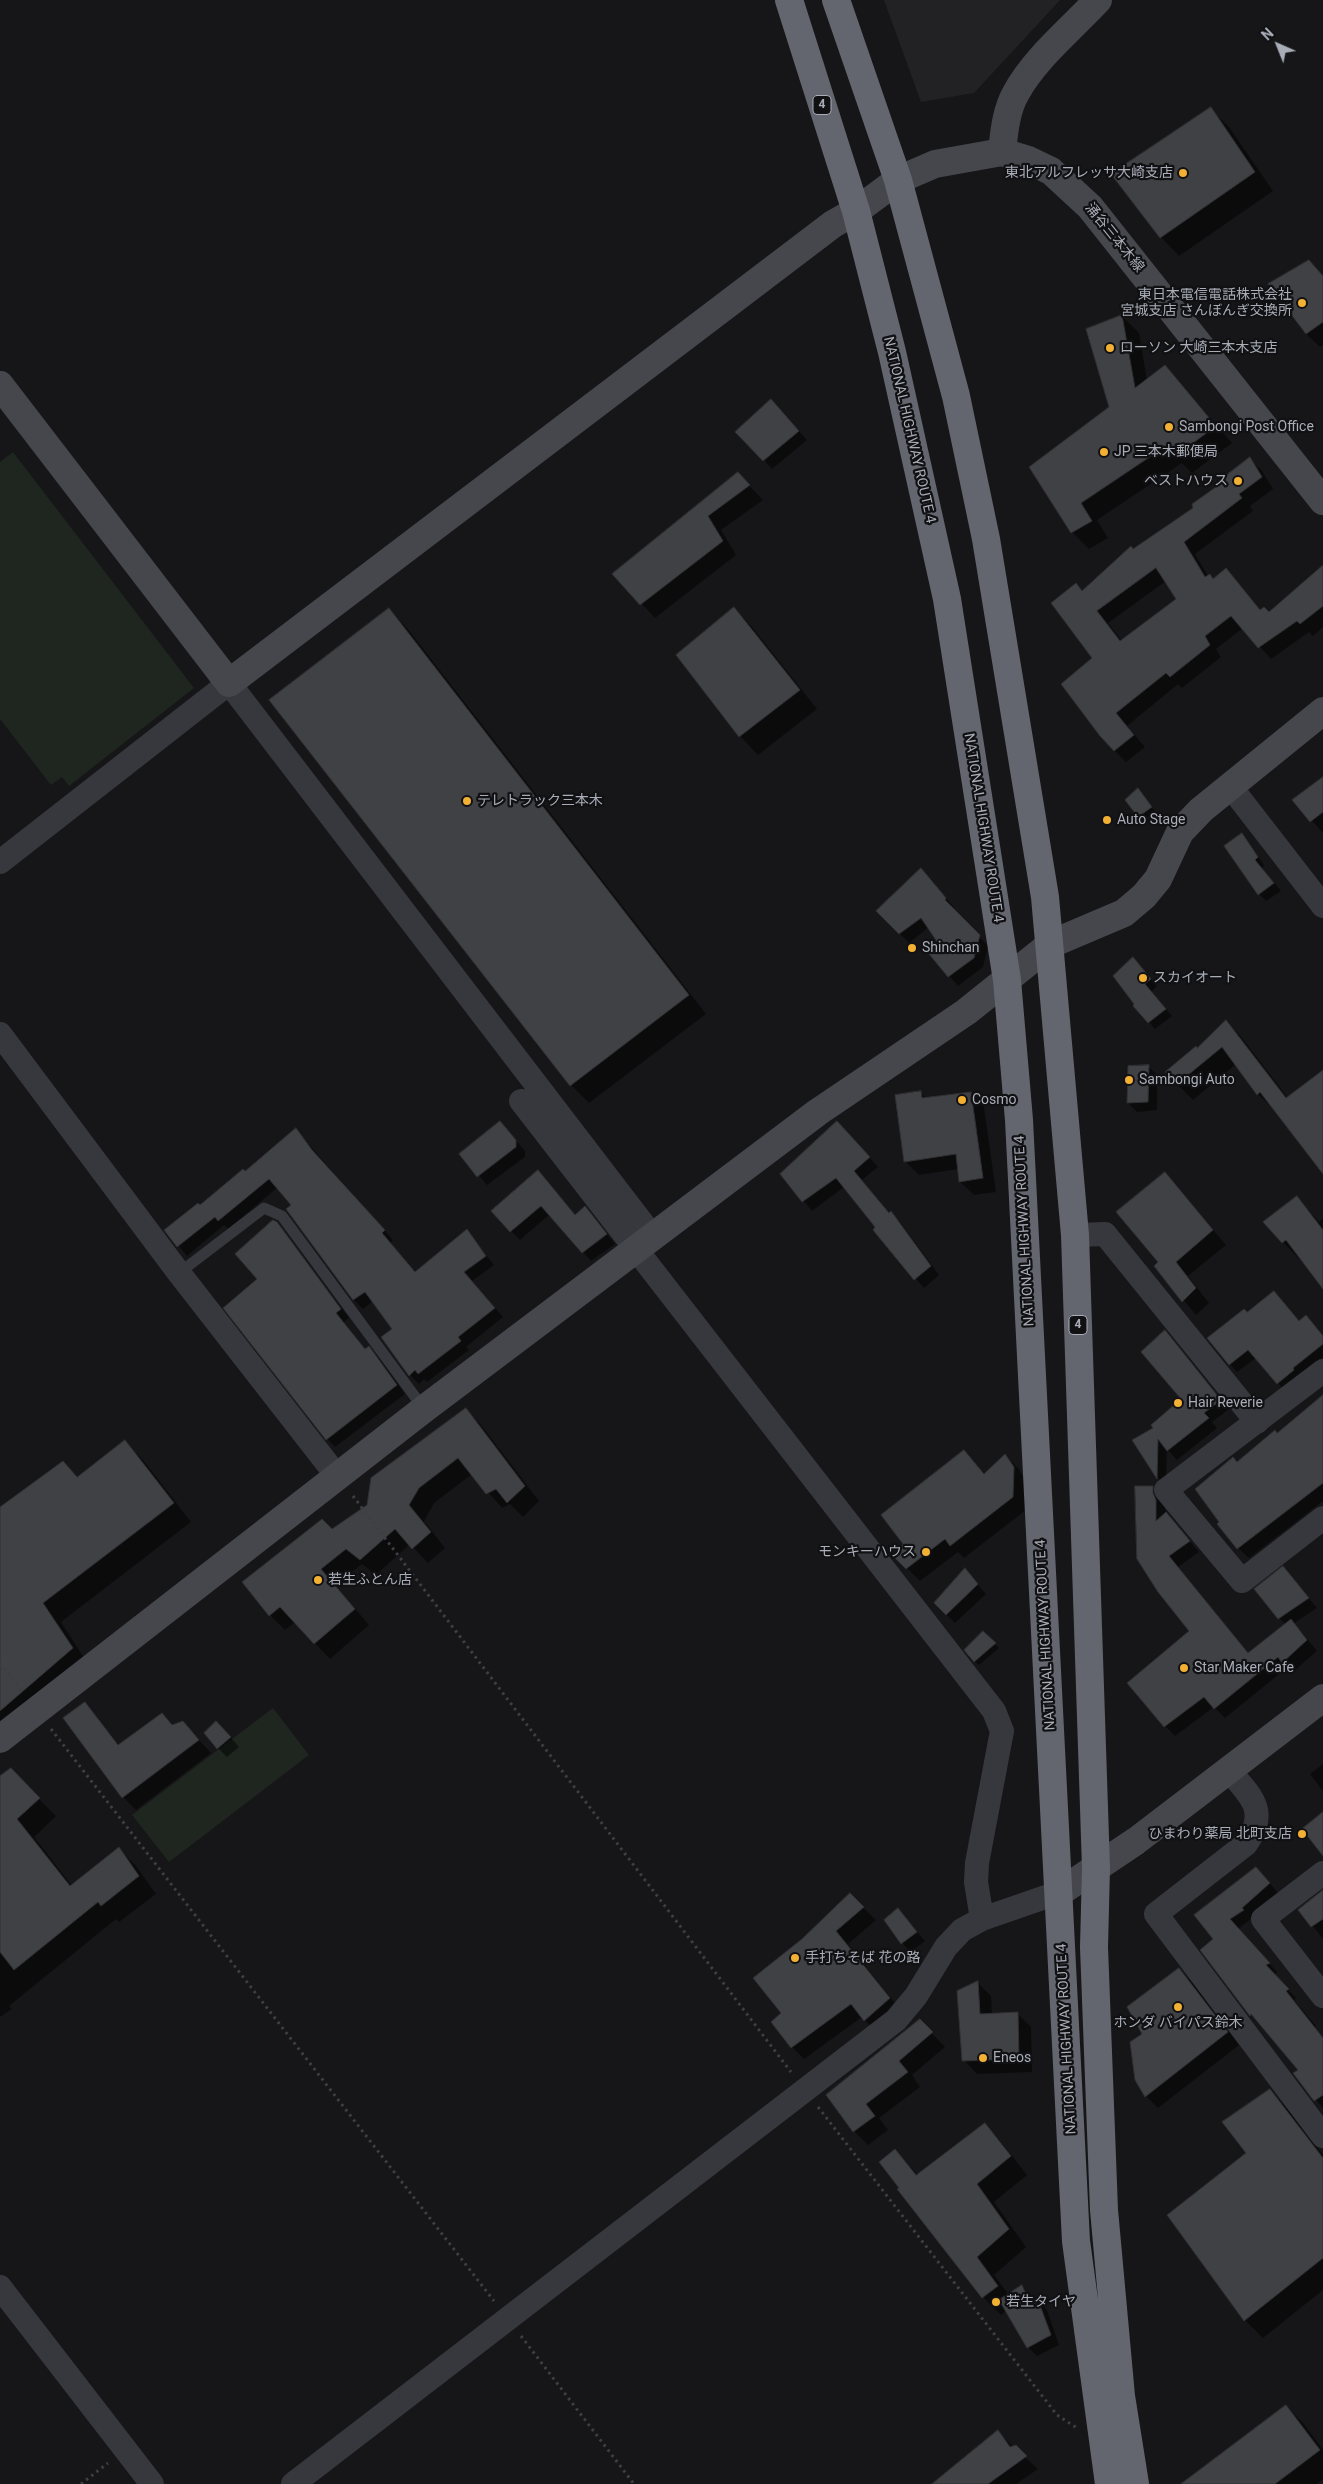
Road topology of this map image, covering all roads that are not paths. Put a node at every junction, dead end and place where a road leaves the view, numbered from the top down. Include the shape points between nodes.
1 (789, 0) edge
2 (836, 0) edge
3 (1098, 0) edge
4 (1002, 152) junction
5 (898, 180) junction
6 (856, 211) junction
7 (0, 384) edge
8 (1323, 501) edge
9 (229, 682) junction
10 (1323, 711) edge
11 (1230, 786) junction
12 (0, 862) edge
13 (1323, 906) edge
14 (1051, 944) junction
15 (1007, 980) junction
16 (0, 1034) edge
17 (521, 1101) dead end
18 (1075, 1235) junction
19 (645, 1243) junction
20 (179, 1273) junction
21 (1323, 1371) edge
22 (424, 1409) junction
23 (1257, 1422) junction
24 (337, 1476) junction
25 (1323, 1518) edge
26 (1323, 1698) edge
27 (0, 1739) edge
28 (1229, 1770) junction
29 (1096, 1868) junction
30 (1323, 1873) edge
31 (1060, 1892) junction
32 (982, 1919) junction
33 (1323, 1996) edge
34 (1323, 2136) edge
35 (0, 2287) edge
36 (152, 2484) edge
37 (293, 2484) edge
38 (1109, 2484) edge
39 (1135, 2484) edge

1 - 6 highway, NATIONAL HIGHWAY ROUTE 4 / 4
2 - 5 highway, 4
3 - 4 street via 1037,65 1016,93
4 - 5 street, 涌谷三本木線 via 935,164
4 - 8 street, 涌谷三本木線 via 1051,171 1090,207
5 - 6 street, 涌谷三本木線
5 - 14 highway, 4 via 956,396 986,539
6 - 9 street, 涌谷三本木線 via 825,230
6 - 15 highway, NATIONAL HIGHWAY ROUTE 4 / 4 via 892,352 947,600
7 - 9 street
9 - 12 street
9 - 19 street
10 - 11 street
11 - 13 street
11 - 14 street via 1180,832 1158,879 1138,901 1124,913
14 - 15 street
14 - 18 highway, 4
15 - 19 street via 966,1012 818,1112
15 - 31 highway, NATIONAL HIGHWAY ROUTE 4 / 4 via 1019,1120
16 - 20 street
17 - 19 street
18 - 23 street via 1105,1234
18 - 29 highway, 4
19 - 22 street
19 - 32 street via 994,1710 1002,1731 977,1864 976,1882
20 - 22 lane via 264,1208 282,1216
20 - 24 street
21 - 23 street
22 - 24 street
23 - 25 street via 1166,1490 1242,1581
24 - 27 street
26 - 28 street
28 - 29 street
28 - 34 street via 1253,1799 1257,1814 1254,1833 1246,1844 1156,1914
29 - 31 street
29 - 39 highway, 4 via 1094,1947 1104,2210 1121,2396
30 - 33 street via 1263,1919
31 - 32 street
31 - 38 highway, NATIONAL HIGHWAY ROUTE 4 / 4 via 1076,2241
32 - 37 street via 962,1930 946,1947 916,1996 896,2020
35 - 36 street

